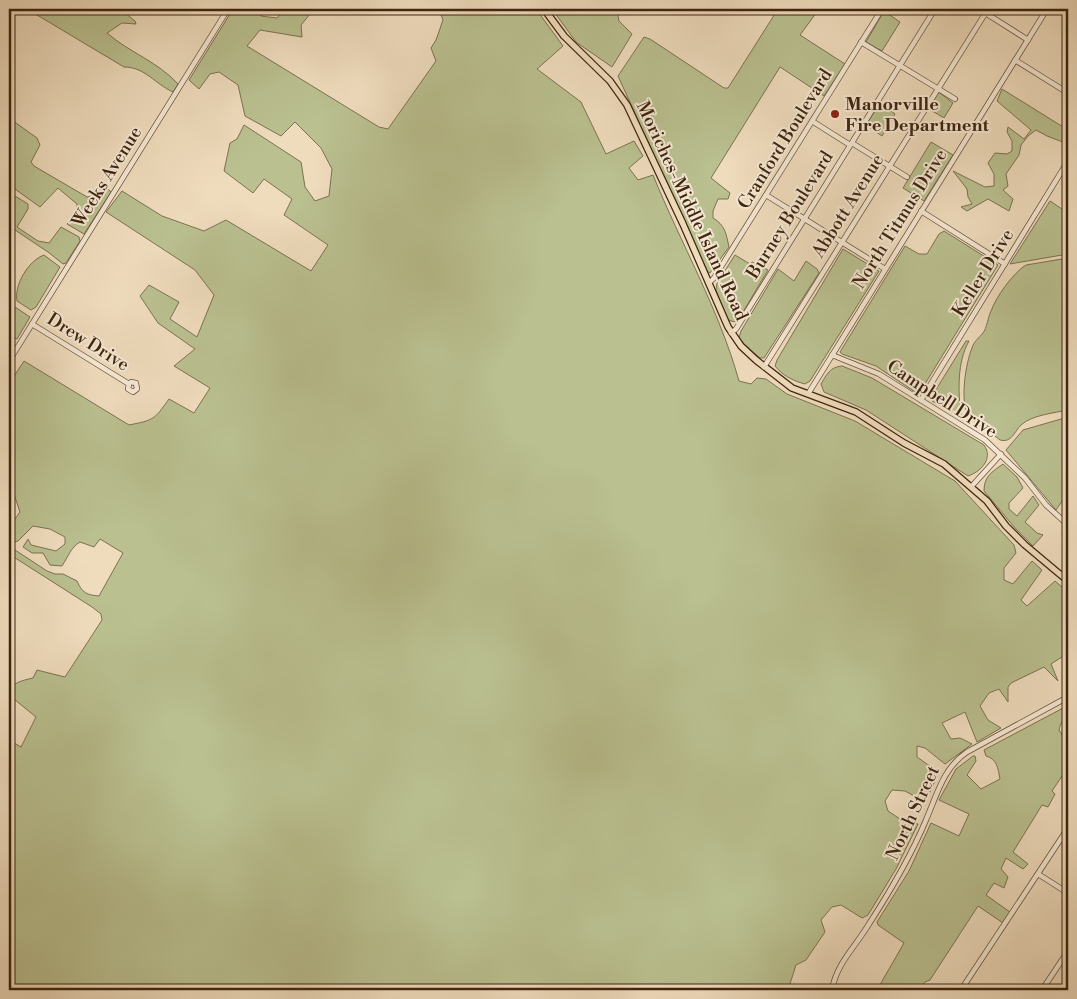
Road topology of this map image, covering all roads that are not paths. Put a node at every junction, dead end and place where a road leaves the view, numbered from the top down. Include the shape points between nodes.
1 (228, 9) edge
2 (544, 9) edge
3 (882, 9) edge
4 (935, 9) edge
5 (979, 9) edge
6 (1047, 9) edge
7 (986, 11) edge
8 (1028, 40) junction
9 (861, 42) junction
10 (1015, 60) junction
11 (900, 66) junction
12 (938, 89) junction
13 (1068, 93) edge
14 (954, 99) dead end
15 (812, 121) junction
16 (851, 144) junction
17 (1068, 161) edge
18 (890, 166) junction
19 (907, 177) dead end
20 (766, 195) junction
21 (921, 211) junction
22 (804, 218) junction
23 (842, 242) junction
24 (1005, 264) junction
25 (885, 270) junction
26 (709, 283) junction
27 (32, 324) junction
28 (731, 333) junction
29 (832, 355) junction
30 (9, 361) edge
31 (764, 367) junction
32 (129, 384) dead end
33 (808, 394) junction
34 (920, 400) junction
35 (1001, 454) junction
36 (972, 487) junction
37 (1068, 525) edge
38 (1068, 581) edge
39 (1068, 697) edge
40 (1068, 828) edge
41 (1038, 874) junction
42 (1068, 893) edge
43 (1068, 951) edge
44 (832, 990) edge
45 (961, 990) edge
46 (1042, 990) edge

1 - 27 street, Weeks Avenue
2 - 26 main road, Moriches-Middle Island Road via 564,36 610,80 627,105
3 - 9 street, Cranford Boulevard
4 - 11 street, Burney Boulevard
5 - 7 street
6 - 8 street, North Titmus Drive
7 - 8 street
7 - 12 street, Abbott Avenue
8 - 10 street, North Titmus Drive
9 - 11 street
9 - 15 street, Cranford Boulevard
10 - 13 street
10 - 21 street, North Titmus Drive
11 - 12 street
11 - 16 street, Burney Boulevard
12 - 14 street
12 - 18 street, Abbott Avenue
15 - 16 street
15 - 20 street, Cranford Boulevard
16 - 18 street
16 - 22 street, Burney Boulevard
17 - 24 street, Keller Drive
18 - 19 street
18 - 23 street, Abbott Avenue
20 - 22 street
20 - 26 street, Cranford Boulevard
21 - 24 street
21 - 25 street, North Titmus Drive
22 - 23 street
22 - 28 street, Burney Boulevard
23 - 25 street
23 - 31 street, Abbott Avenue
24 - 34 street, Keller Drive
25 - 29 street, North Titmus Drive
26 - 28 main road, Moriches-Middle Island Road
27 - 30 street, Weeks Avenue
27 - 32 street, Drew Drive
28 - 31 main road, Moriches-Middle Island Road
29 - 33 street, North Titmus Drive
29 - 34 street, Campbell Drive via 872,370
31 - 33 main road, Moriches-Middle Island Road via 792,388
33 - 36 main road, Moriches-Middle Island Road via 871,420 904,443 944,464
34 - 35 street, Campbell Drive via 985,440
35 - 36 street
35 - 37 street, Campbell Drive
36 - 38 main road, Moriches-Middle Island Road via 1016,536
39 - 44 street, North Street via 967,752 949,768 911,854 843,961
40 - 41 street
41 - 42 street
41 - 45 street
43 - 46 street

